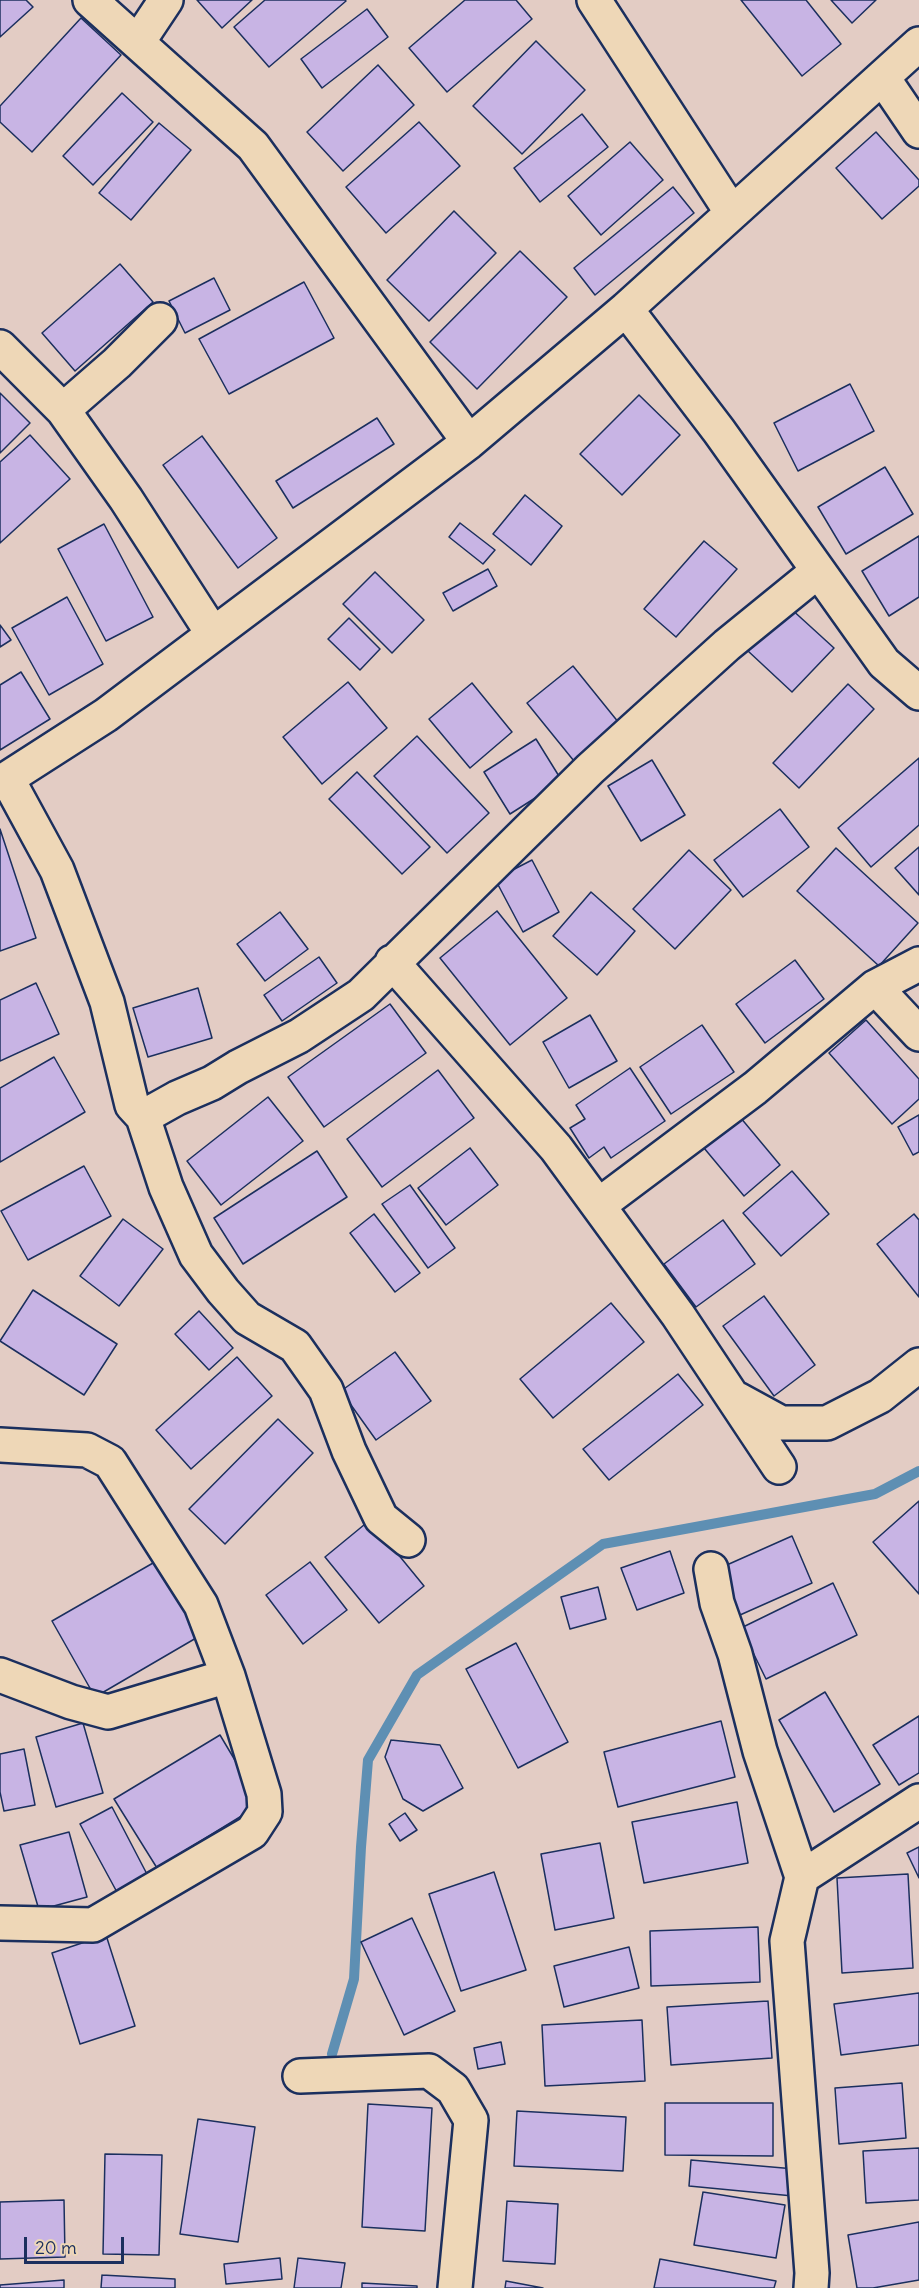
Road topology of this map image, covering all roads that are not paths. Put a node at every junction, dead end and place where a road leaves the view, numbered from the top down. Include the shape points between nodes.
1 (90, 0) edge
2 (166, 0) edge
3 (609, 6) edge
4 (138, 42) junction
5 (919, 45) edge
6 (883, 78) junction
7 (919, 131) edge
8 (732, 213) junction
9 (626, 309) junction
10 (160, 320) dead end
11 (0, 347) edge
12 (63, 410) junction
13 (470, 442) junction
14 (818, 571) junction
15 (213, 634) junction
16 (919, 693) edge
17 (4, 782) edge
18 (392, 962) junction
19 (919, 964) edge
20 (875, 987) junction
21 (919, 1034) edge
22 (142, 1117) junction
23 (598, 1205) junction
24 (919, 1365) edge
25 (732, 1396) junction
26 (0, 1445) edge
27 (779, 1467) dead end
28 (408, 1540) dead end
29 (711, 1569) dead end
30 (0, 1675) edge
31 (228, 1676) junction
32 (919, 1801) edge
33 (802, 1877) junction
34 (0, 1923) edge
35 (300, 2076) dead end
36 (455, 2288) edge
37 (811, 2288) edge

1 - 4 street
2 - 4 street
3 - 8 street
4 - 13 street via 253,146
5 - 6 street
6 - 7 street
6 - 8 street
8 - 9 street
9 - 13 street
9 - 14 street via 719,430
10 - 12 street
11 - 12 street
12 - 15 street
13 - 15 street
14 - 16 street via 884,663
14 - 18 street via 727,645 590,769
15 - 17 street via 106,715
17 - 22 street via 57,870 107,1002 132,1105
18 - 22 street via 361,995 299,1036
18 - 23 street via 556,1148
19 - 20 street
20 - 21 street
20 - 23 street via 755,1088
22 - 28 street via 196,1255 247,1318 295,1346 326,1390 381,1518
23 - 25 street
24 - 25 street via 879,1396 827,1423 781,1423
25 - 27 street
26 - 31 street via 87,1450 110,1462 201,1605
29 - 33 street via 717,1603 735,1654 760,1751
30 - 31 street via 108,1712
31 - 34 street via 264,1794 265,1812 252,1832 93,1925
32 - 33 street
33 - 37 street via 787,1941
35 - 36 street via 429,2072 453,2089 471,2120

